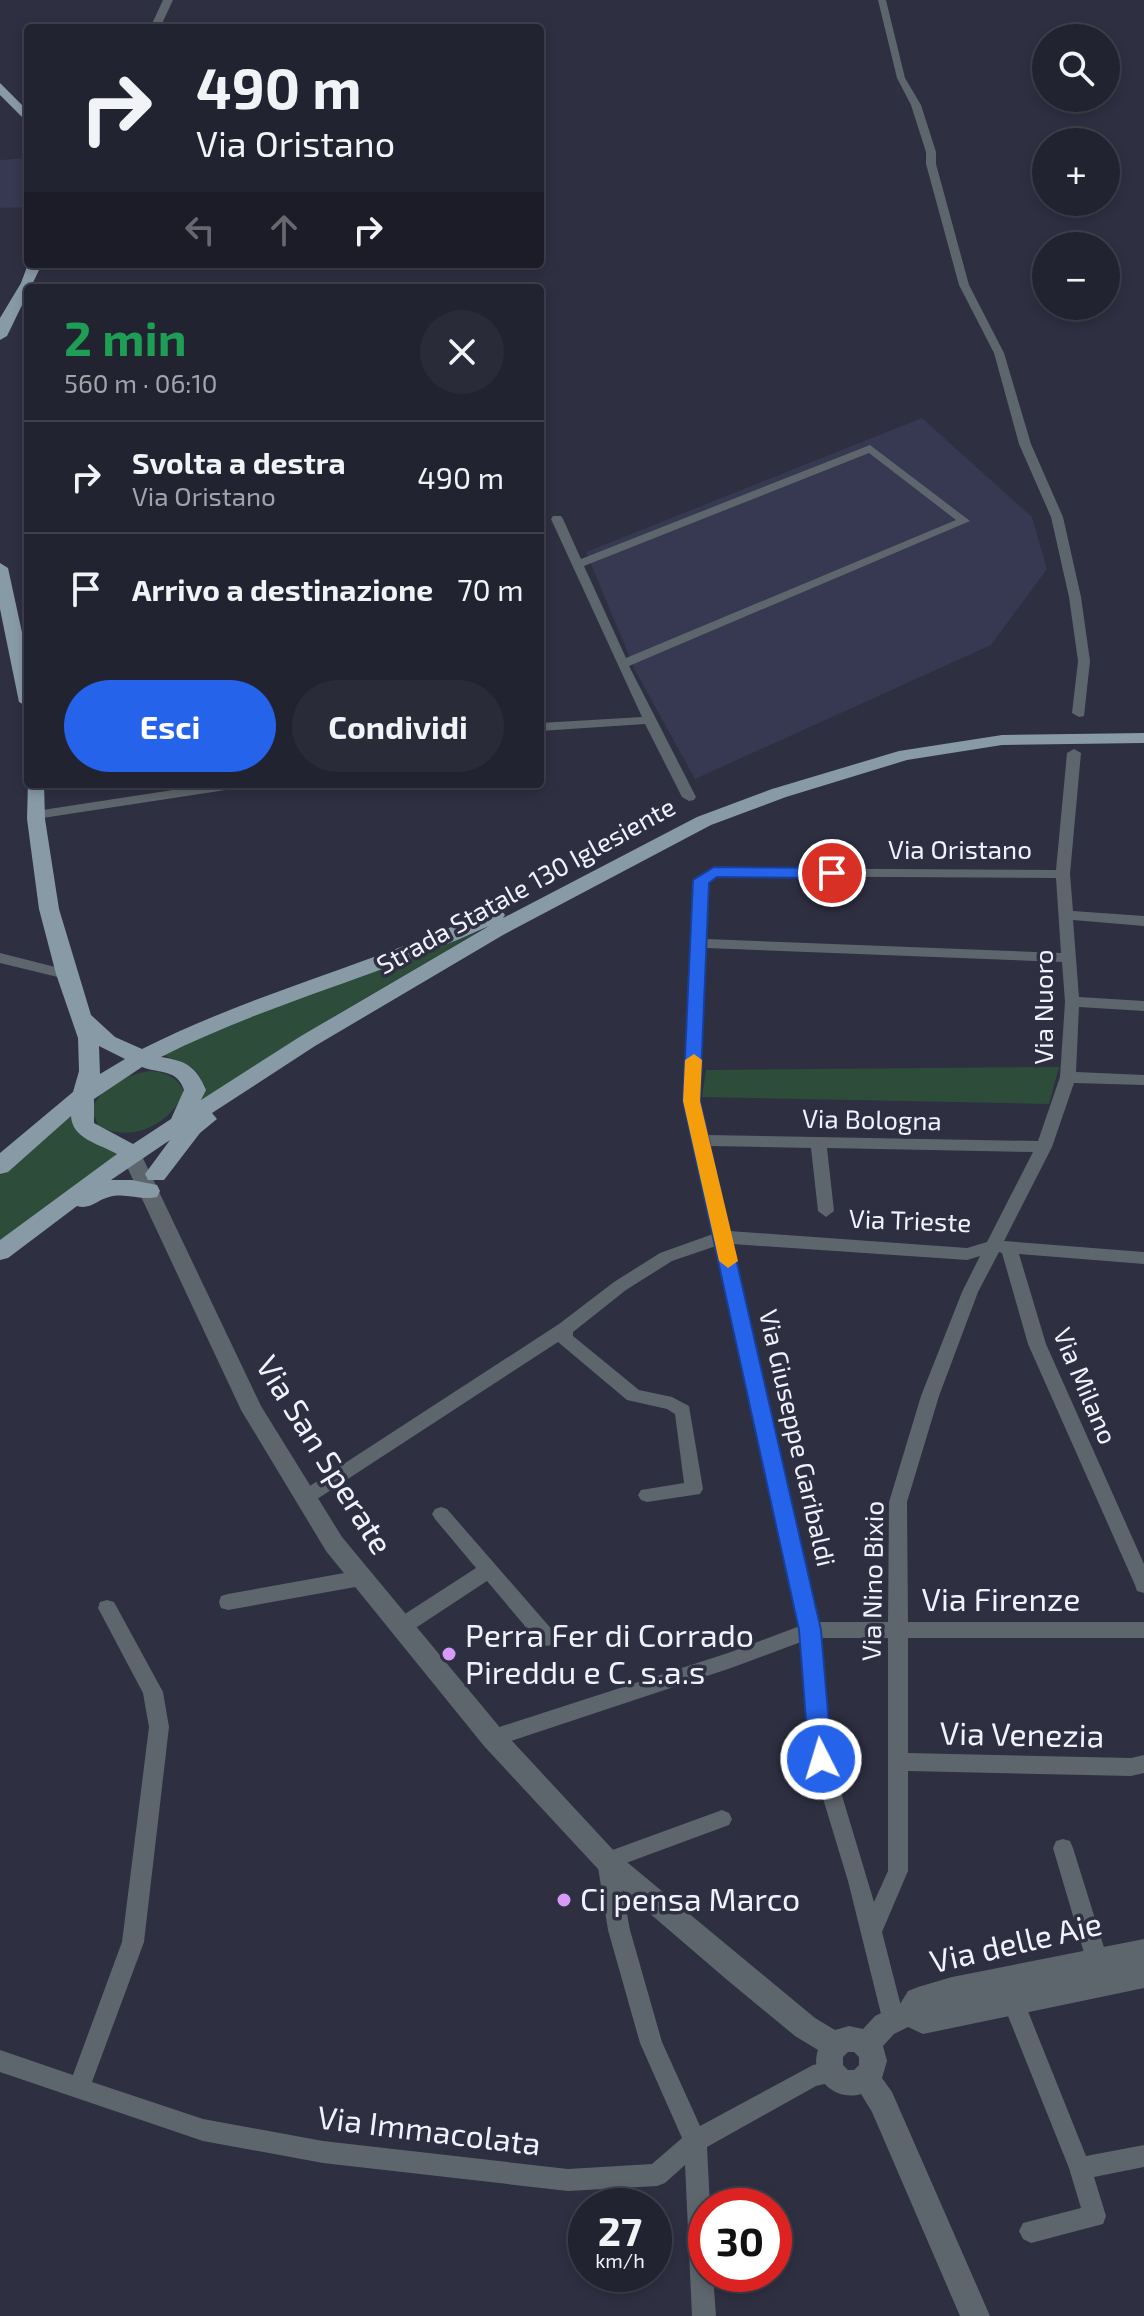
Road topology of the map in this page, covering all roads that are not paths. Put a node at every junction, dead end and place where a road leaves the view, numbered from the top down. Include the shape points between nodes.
1 (168, 0) edge
2 (882, 0) edge
3 (157, 24) edge
4 (0, 87) edge
5 (24, 114) edge
6 (24, 289) edge
7 (0, 336) edge
8 (557, 519) dead end
9 (579, 564) junction
10 (0, 568) edge
11 (622, 664) junction
12 (24, 683) edge
13 (1079, 713) dead end
14 (650, 720) junction
15 (544, 727) edge
16 (1144, 729) edge
17 (1144, 738) edge
18 (1074, 753) dead end
19 (35, 788) edge
20 (213, 788) edge
21 (689, 797) dead end
22 (36, 815) junction
23 (714, 872) joint
24 (1063, 874) junction
25 (1066, 915) junction
26 (1144, 921) edge
27 (699, 943) junction
28 (0, 958) edge
29 (1070, 958) junction
30 (66, 974) junction
31 (1072, 1002) junction
32 (1144, 1006) edge
33 (82, 1019) junction
34 (143, 1057) junction
35 (268, 1066) junction
36 (1068, 1077) junction
37 (1144, 1080) edge
38 (83, 1094) junction
39 (181, 1122) junction
40 (699, 1140) junction
41 (819, 1144) junction
42 (1044, 1147) junction
43 (131, 1154) junction
44 (0, 1166) edge
45 (153, 1187) junction
46 (826, 1211) dead end
47 (37, 1222) junction
48 (723, 1237) junction
49 (1002, 1247) junction
50 (0, 1252) edge
51 (1144, 1258) edge
52 (565, 1329) junction
53 (647, 1495) dead end
54 (305, 1498) junction
55 (441, 1514) dead end
56 (489, 1570) junction
57 (361, 1578) junction
58 (1144, 1585) edge
59 (228, 1602) dead end
60 (107, 1608) dead end
61 (401, 1627) junction
62 (810, 1630) junction
63 (897, 1630) junction
64 (1144, 1630) edge
65 (547, 1638) dead end
66 (493, 1738) junction
67 (898, 1762) junction
68 (1144, 1764) edge
69 (722, 1819) dead end
70 (1063, 1848) dead end
71 (607, 1861) junction
72 (872, 1930) junction
73 (1144, 1951) edge
74 (1100, 1971) junction
75 (1144, 1975) edge
76 (1013, 2001) junction
77 (901, 2016) junction
78 (867, 2046) junction
79 (833, 2059) junction
80 (0, 2061) edge
81 (866, 2078) junction
82 (79, 2088) junction
83 (695, 2141) junction
84 (1144, 2156) edge
85 (1080, 2168) junction
86 (1031, 2231) dead end
87 (704, 2316) edge
88 (975, 2316) edge

1 - 3 street
2 - 13 street via 901,78 931,152 964,285 999,353 1025,444 1057,517 1084,661
4 - 5 main road
6 - 7 main road
8 - 9 street
9 - 11 street
9 - 11 street via 870,448 964,521
10 - 12 main road
11 - 14 street
14 - 15 street
14 - 21 street
16 - 34 main road, Strada Statale 130 Iglesiente via 1012,731 934,740 849,759 697,813 475,924
17 - 35 main road, Strada Statale 130 Iglesiente via 1002,740 905,755 729,811 496,930
18 - 24 street, Via Nuoro
19 - 22 main road
20 - 22 street
22 - 30 main road via 49,909
23 - 24 street, Via Oristano
23 - 27 street, Via Giuseppe Garibaldi via 701,880
24 - 25 street, Via Nuoro
25 - 26 street
25 - 29 street, Via Nuoro
27 - 29 street
27 - 40 street, Via Giuseppe Garibaldi via 692,1101
28 - 30 street
29 - 31 street, Via Nuoro
30 - 33 main road
31 - 32 street
31 - 36 street, Via Nuoro
33 - 34 main road via 108,1042
33 - 38 main road via 90,1071
34 - 38 main road, Strada Statale 130 Iglesiente
34 - 39 main road via 179,1067 194,1082
35 - 39 main road, Strada Statale 130 Iglesiente
35 - 45 main road via 252,1089 192,1128
36 - 37 street
36 - 42 street, Via Nuoro
38 - 43 main road via 85,1128
38 - 44 main road, Strada Statale 130 Iglesiente
39 - 43 main road, Strada Statale 130 Iglesiente
39 - 45 street
40 - 41 street, Via Bologna
40 - 48 street, Via Giuseppe Garibaldi
41 - 42 street, Via Bologna
41 - 46 street
42 - 49 street, Via Nuoro
43 - 45 street, Via San Sperate
43 - 47 main road, Strada Statale 130 Iglesiente
45 - 47 main road via 106,1188 54,1221
45 - 54 street, Via San Sperate via 252,1410
47 - 50 main road, Strada Statale 130 Iglesiente
48 - 49 street, Via Trieste via 967,1254
48 - 52 street via 666,1257
48 - 62 street, Via Giuseppe Garibaldi
49 - 51 street, Via Trieste
49 - 58 street, Via Milano via 1037,1344
49 - 63 street, Via Nino Bixio via 970,1292 905,1473 898,1502
52 - 53 street via 564,1338 633,1395 676,1404 683,1411 694,1489
52 - 54 street
54 - 57 street, Via San Sperate
55 - 56 street
56 - 61 street
56 - 65 street
57 - 59 street
57 - 61 street, Via San Sperate
60 - 82 street via 153,1692 159,1727 133,1942
61 - 66 street, Via San Sperate
62 - 63 street, Via Firenze
62 - 66 street, Via Firenze
62 - 72 street, Via Giuseppe Garibaldi via 821,1759
63 - 64 street, Via Firenze
63 - 67 street, Via Nino Bixio
66 - 71 street, Via San Sperate
67 - 68 street, Via Venezia
67 - 72 street, Via Nino Bixio via 898,1871
69 - 71 street
70 - 74 street
71 - 79 street, Via San Sperate
71 - 83 street via 619,1930 651,2043
72 - 77 street, Via Giuseppe Garibaldi via 887,2003
73 - 74 street, Via delle Aie
74 - 75 street, Via delle Aie
74 - 76 street, Via delle Aie
74 - 77 street, Via delle Aie via 952,1990 918,2000
76 - 77 street, Via delle Aie via 923,2021
76 - 85 street
77 - 78 street, Via delle Aie via 877,2030
78 - 79 street via 846,2039
78 - 81 street via 874,2066
79 - 81 street via 845,2081
79 - 83 street, Via Immacolata via 813,2076
80 - 82 street, Via Immacolata
81 - 88 street via 882,2102
82 - 83 street, Via Immacolata via 203,2130 323,2152 568,2180 657,2175
83 - 87 street
84 - 85 street
85 - 86 street via 1095,2216

